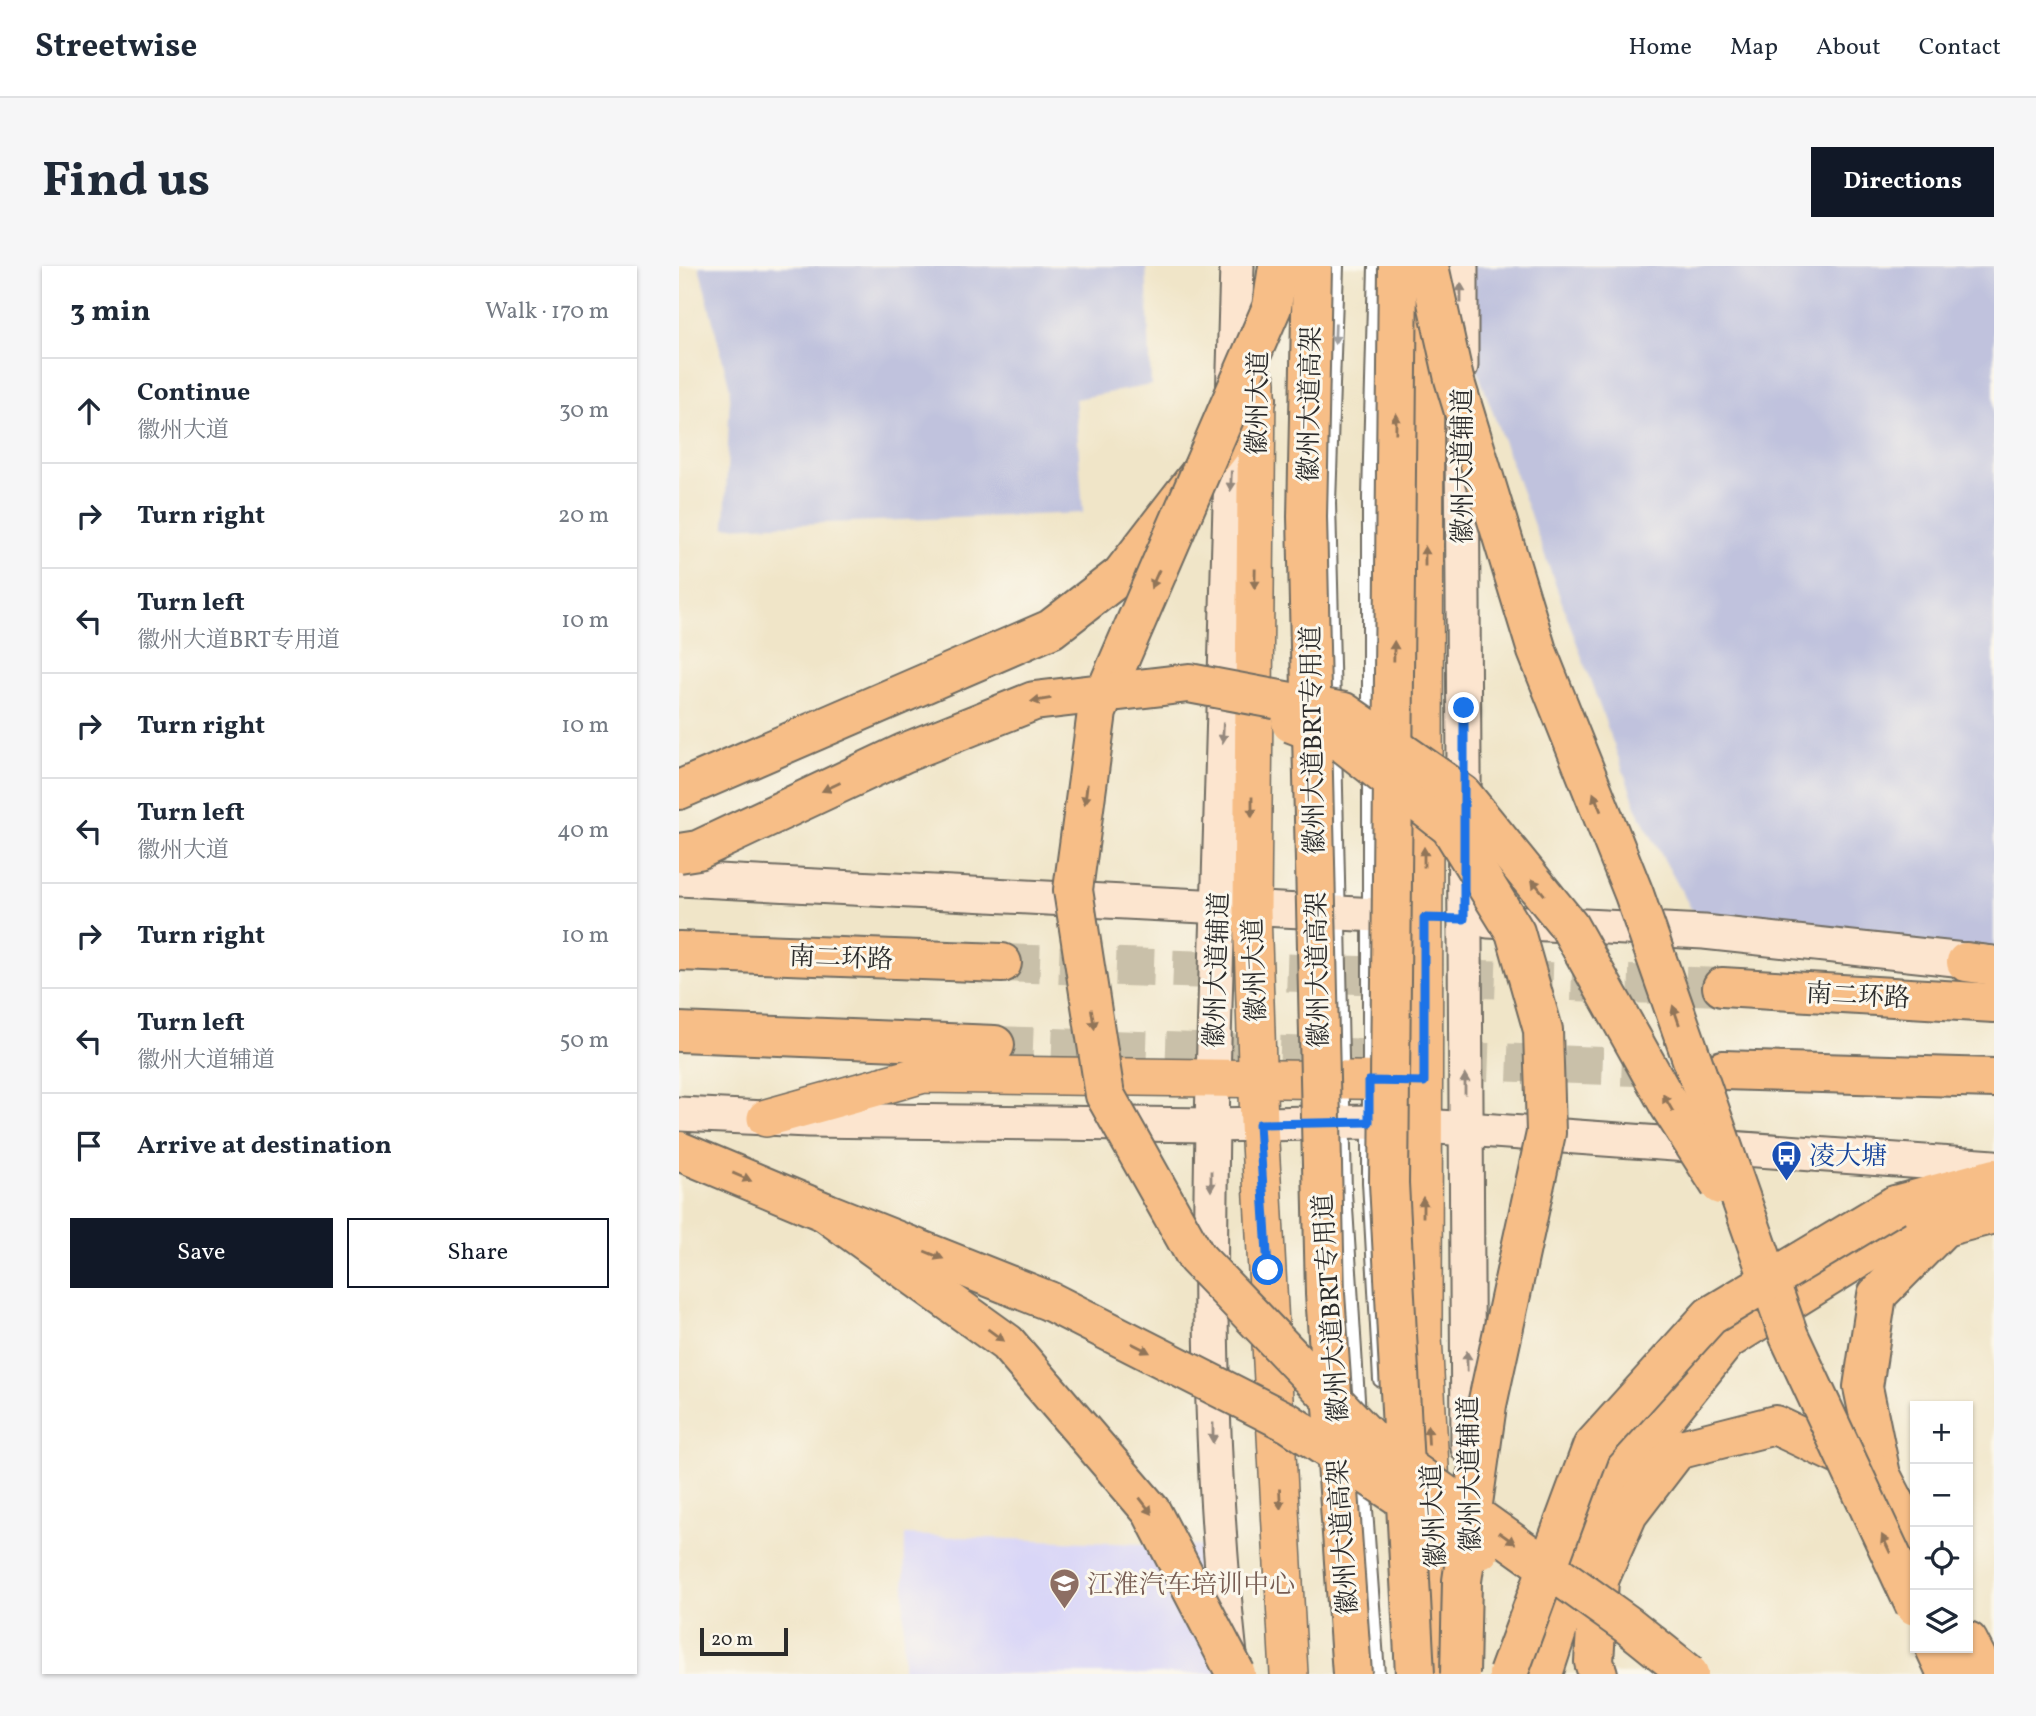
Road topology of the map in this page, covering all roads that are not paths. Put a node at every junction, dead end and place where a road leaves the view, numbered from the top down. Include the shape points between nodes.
1 (1237, 266) edge
2 (1261, 266) edge
3 (1278, 266) edge
4 (1312, 266) edge
5 (1337, 266) edge
6 (1374, 266) edge
7 (1398, 266) edge
8 (1427, 266) edge
9 (1461, 266) edge
10 (1257, 399) junction
11 (1232, 430) junction
12 (1189, 683) junction
13 (679, 790) edge
14 (679, 853) edge
15 (679, 879) edge
16 (1235, 908) junction
17 (1354, 914) junction
18 (1424, 918) junction
19 (1464, 919) junction
20 (679, 951) edge
21 (1002, 963) tunnel mouth
22 (1985, 964) edge
23 (1723, 987) tunnel mouth
24 (1994, 1003) edge
25 (679, 1032) edge
26 (995, 1045) tunnel mouth
27 (1723, 1070) tunnel mouth
28 (1212, 1078) junction
29 (1258, 1079) junction
30 (1994, 1079) edge
31 (1356, 1080) junction
32 (1424, 1082) junction
33 (679, 1114) edge
34 (767, 1118) junction
35 (1356, 1122) junction
36 (1259, 1124) junction
37 (1211, 1125) junction
38 (1424, 1126) junction
39 (1465, 1129) junction
40 (679, 1151) edge
41 (1994, 1167) edge
42 (1994, 1178) edge
43 (825, 1212) junction
44 (1994, 1214) edge
45 (1944, 1227) junction
46 (1757, 1243) junction
47 (1381, 1391) dead end
48 (1383, 1432) dead end
49 (1881, 1475) junction
50 (1388, 1512) dead end
51 (1910, 1531) edge
52 (1910, 1595) edge
53 (1973, 1651) edge
54 (1937, 1653) edge
55 (1234, 1674) edge
56 (1289, 1674) edge
57 (1352, 1674) edge
58 (1378, 1674) edge
59 (1415, 1674) edge
60 (1441, 1674) edge
61 (1460, 1674) edge
62 (1472, 1674) edge
63 (1508, 1674) edge
64 (1543, 1674) edge
65 (1598, 1674) edge
66 (1663, 1674) edge
67 (1689, 1674) edge
68 (1947, 1674) edge
69 (1985, 1674) edge

1 - 11 street, 徽州大道辅道
2 - 10 main road, 徽州大道
3 -> 67 highway, bridge via 1272,307 1097,712 1073,890 1105,1095 1196,1257 1376,1445 1628,1625
4 - 57 highway, 徽州大道高架, bridge via 1307,530 1325,1294
5 -> 17 lane, 徽州大道BRT专用道 via 1329,503
6 - 17 lane, 徽州大道BRT专用道
59 -> 7 highway, bridge via 1389,1183
18 -> 8 main road, 徽州大道
46 -> 8 highway, bridge via 1634,894 1537,651 1454,379
19 -> 9 street, 徽州大道辅道
10 - 11 highway
10 -> 16 main road, 徽州大道
11 - 13 highway via 1121,575 1051,629
11 -> 16 street, 徽州大道辅道
12 -> 14 highway, bridge via 1034,701 904,753 698,850
46 -> 12 highway, bridge via 1669,1105 1569,926 1462,794 1344,712
12 - 61 highway, bridge via 1343,743 1450,827 1515,932 1543,1030 1546,1133 1487,1405 1462,1581
15 - 16 street
16 - 17 street
16 - 28 street, 徽州大道辅道
16 - 29 main road, 徽州大道
17 - 18 street
17 - 31 lane, 徽州大道BRT专用道
17 - 31 lane, 徽州大道BRT专用道
18 - 19 street
18 - 32 main road, 徽州大道
19 - 22 street via 1704,932
39 -> 19 street, 徽州大道辅道
20 - 21 highway, 南二环路
23 - 24 highway, 南二环路
25 - 26 highway
27 - 30 highway
28 - 29 main road
28 - 34 main road via 924,1074
28 - 37 street, 徽州大道辅道
29 - 31 main road
29 - 36 main road, 徽州大道
31 - 32 main road
31 - 35 lane, 徽州大道BRT专用道
31 - 35 lane, 徽州大道BRT专用道
32 - 38 main road, 徽州大道
33 - 34 street
34 - 37 street
35 - 36 street
35 - 38 street
35 - 47 lane, 徽州大道BRT专用道 via 1369,1182
35 - 58 lane, 徽州大道BRT专用道 via 1345,1192
36 - 37 street
36 -> 56 main road, 徽州大道
37 -> 55 street, 徽州大道辅道 via 1213,1446
38 - 39 street
60 -> 38 main road, 徽州大道 via 1423,1336
39 - 41 street
62 -> 39 street, 徽州大道辅道
40 -> 43 highway, bridge
42 - 63 highway, bridge via 1895,1205 1710,1316 1593,1447
43 -> 55 highway, bridge via 1007,1343 1151,1511
43 -> 66 highway, bridge via 1049,1301 1289,1423
44 - 45 highway
45 - 49 highway via 1877,1295 1863,1387
45 - 64 highway via 1883,1243 1727,1340 1601,1497
52 -> 46 highway, bridge via 1789,1336
48 - 50 lane, 徽州大道BRT专用道
49 - 51 highway
49 - 65 highway via 1775,1425 1677,1450 1628,1514 1599,1580 1594,1662
53 - 69 highway
54 - 68 highway

